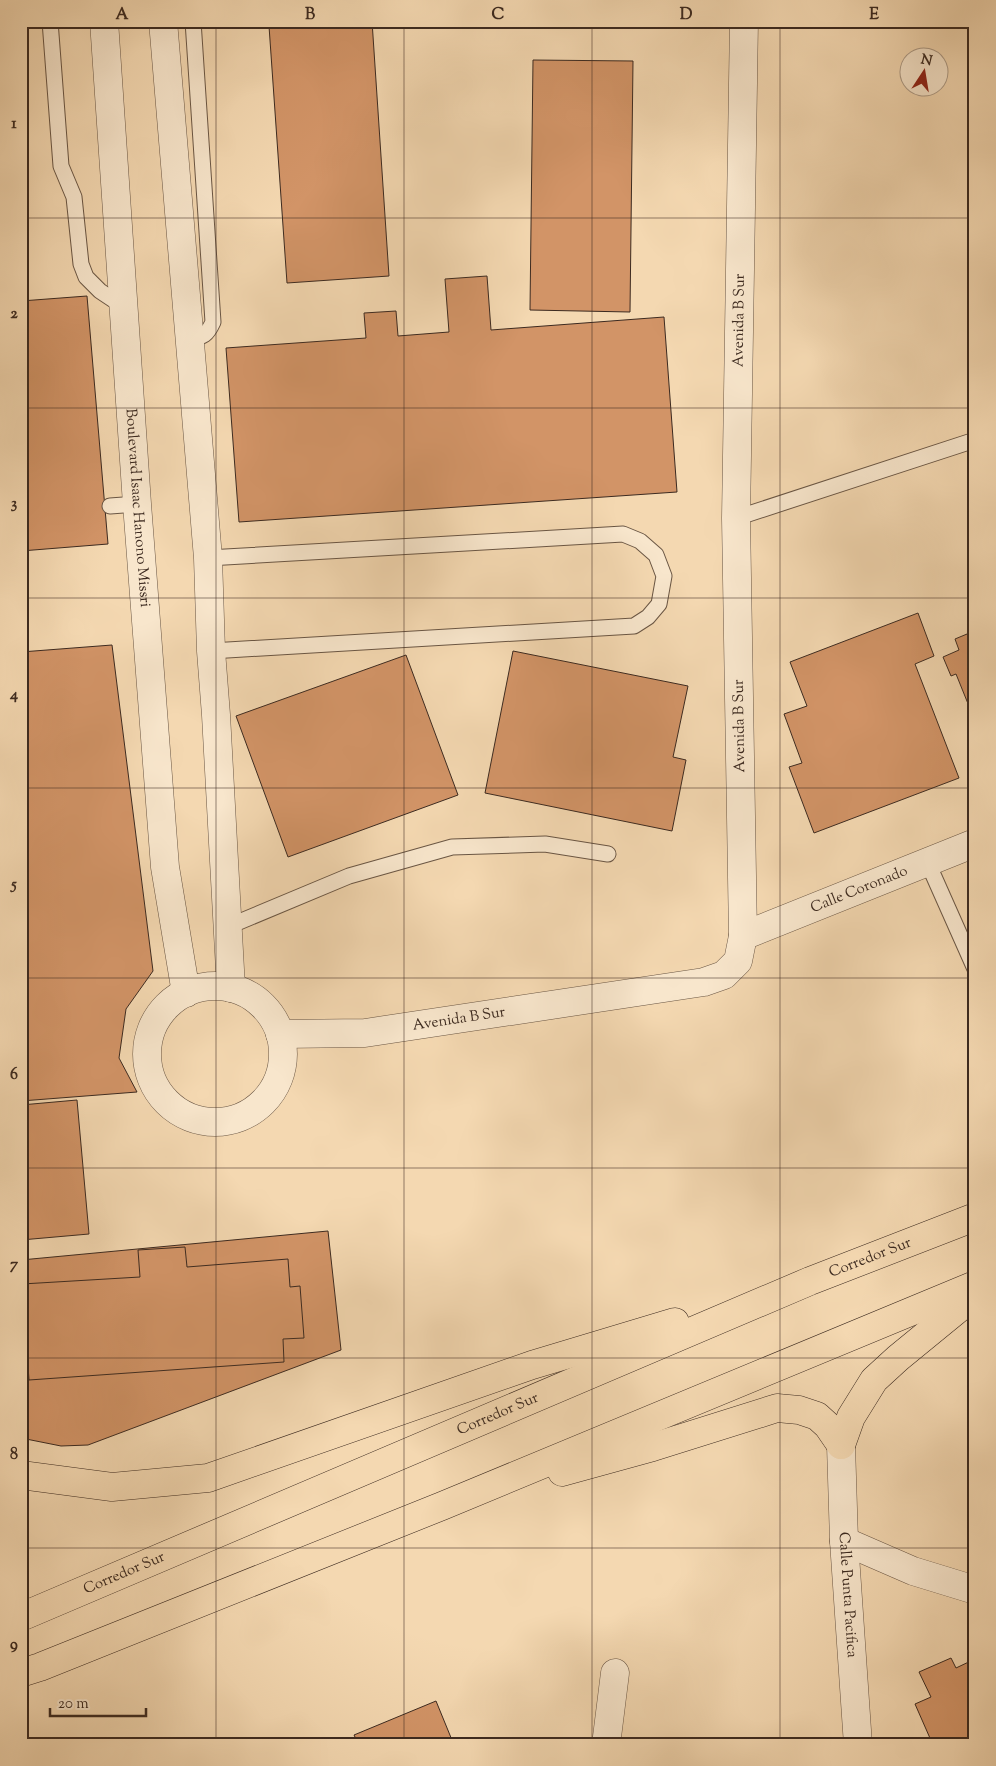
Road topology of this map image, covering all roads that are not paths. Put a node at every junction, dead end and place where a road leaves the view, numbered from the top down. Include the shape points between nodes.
1 (50, 21) edge
2 (104, 21) edge
3 (163, 21) edge
4 (193, 21) edge
5 (744, 21) edge
6 (124, 307) junction
7 (189, 339) junction
8 (975, 440) edge
9 (137, 504) junction
10 (110, 506) dead end
11 (736, 518) junction
12 (208, 558) junction
13 (211, 651) junction
14 (975, 843) edge
15 (608, 854) dead end
16 (927, 861) junction
17 (228, 927) junction
18 (743, 936) junction
19 (975, 969) edge
20 (231, 988) junction
21 (186, 993) junction
22 (280, 1034) junction
23 (975, 1217) edge
24 (810, 1281) junction
25 (975, 1285) edge
26 (975, 1295) edge
27 (842, 1445) junction
28 (21, 1475) edge
29 (442, 1506) junction
30 (844, 1541) junction
31 (975, 1590) edge
32 (21, 1617) edge
33 (21, 1673) edge
34 (615, 1674) dead end
35 (606, 1745) edge
36 (858, 1745) edge

1 - 6 lane via 61,166 74,197 81,264 86,276 100,291
2 - 6 street, Boulevard Isaac Hanono Missri
3 - 7 street
4 - 7 lane via 213,322 202,337
5 - 11 street, Avenida B Sur
6 - 9 street, Boulevard Isaac Hanono Missri
7 - 12 street
8 - 11 lane
9 - 10 lane
9 - 21 street, Boulevard Isaac Hanono Missri via 165,867
11 - 18 street, Avenida B Sur
12 - 13 street
12 - 13 lane via 623,534 640,541 656,556 664,576 659,604 634,626
13 - 17 street
14 - 16 street, Calle Coronado
15 - 17 lane via 545,844 452,847 349,876
16 - 18 street, Calle Coronado
16 - 19 lane
17 - 20 street
18 - 22 street, Avenida B Sur via 738,961 724,975 704,982 365,1033
20 - 21 street via 208,986
20 - 22 street via 252,997 270,1013
21 - 22 street via 168,1005 154,1023 148,1044 148,1066 155,1087 169,1104 188,1117 209,1122 231,1120 252,1112 268,1097 280,1078 284,1056
23 - 24 highway, Corredor Sur
24 - 28 highway via 532,1366 208,1478 112,1487
24 - 32 highway, Corredor Sur
25 - 29 highway
26 - 27 highway via 874,1380 851,1417
27 - 29 highway via 816,1416 777,1408
27 - 30 street, Calle Punta Pacifica
29 - 33 highway
30 - 31 street via 913,1571
30 - 36 street, Calle Punta Pacifica
34 - 35 street

